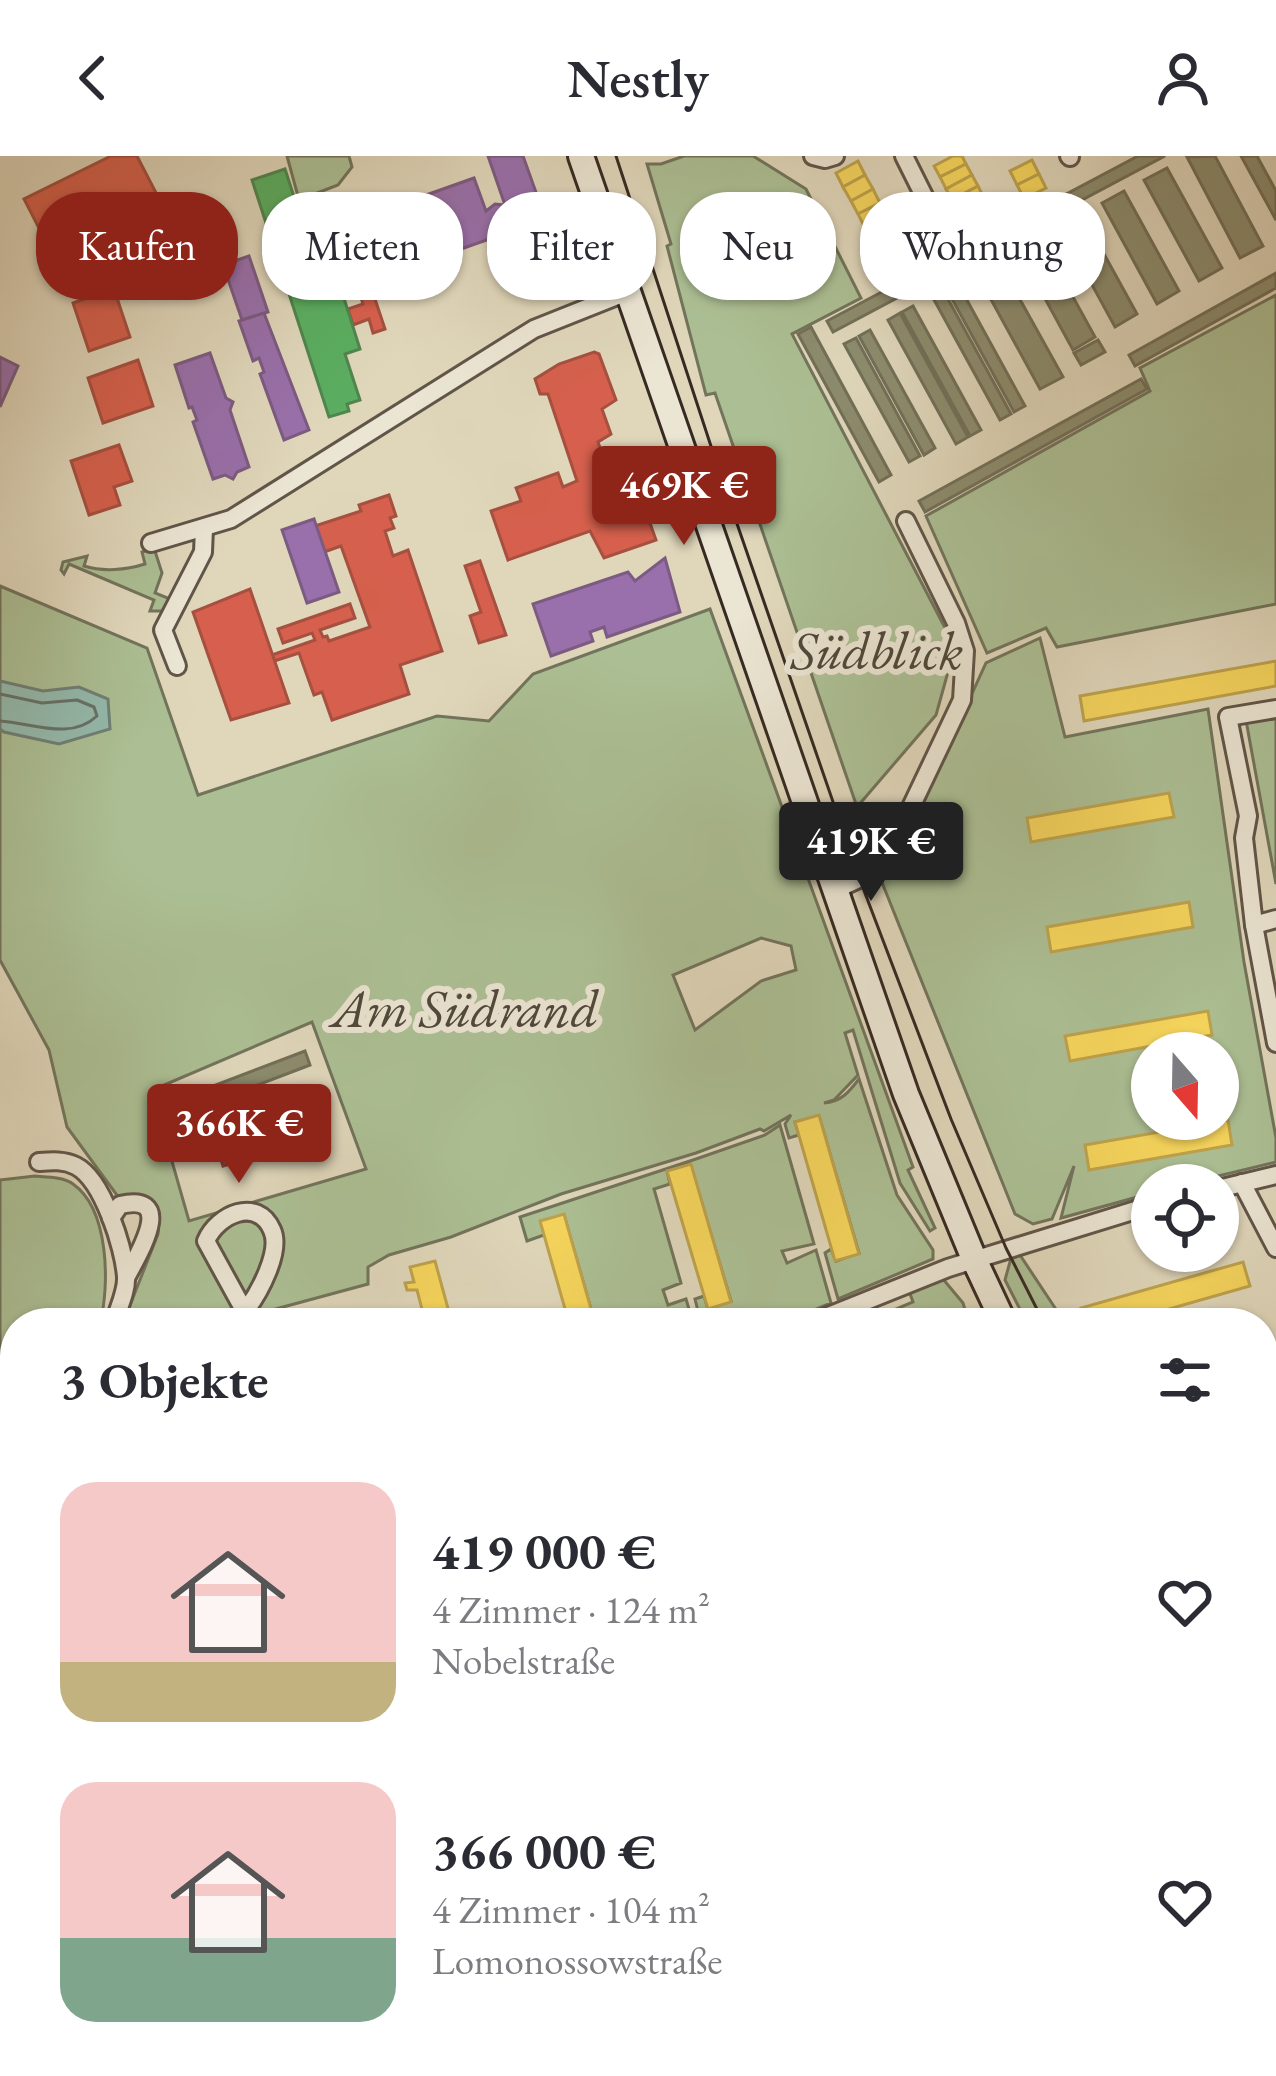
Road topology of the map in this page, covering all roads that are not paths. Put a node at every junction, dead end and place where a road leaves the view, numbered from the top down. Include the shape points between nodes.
1 (581, 156) edge
2 (813, 156) edge
3 (835, 156) edge
4 (904, 156) edge
5 (593, 192) edge
6 (922, 192) edge
7 (607, 300) edge
8 (630, 300) edge
9 (906, 521) dead end
10 (204, 528) junction
11 (151, 543) dead end
12 (176, 667) dead end
13 (1276, 709) edge
14 (833, 891) junction
15 (1276, 919) edge
16 (1254, 925) junction
17 (1276, 1043) edge
18 (39, 1162) dead end
19 (1276, 1175) edge
20 (1242, 1183) junction
21 (1239, 1184) edge
22 (1131, 1211) edge
23 (111, 1218) junction
24 (1276, 1248) edge
25 (974, 1259) junction
26 (126, 1278) junction
27 (118, 1308) edge
28 (243, 1308) edge
29 (252, 1308) edge
30 (849, 1308) edge
31 (997, 1308) edge
32 (0, 2037) edge
33 (0, 2050) edge

1 - 5 main road
2 - 3 street
4 - 6 street
7 - 10 street via 534,329 231,520
8 - 14 main road
9 - 14 street via 965,651 962,700 882,868
10 - 11 street
10 - 12 street via 203,552 163,630
13 - 16 street via 1228,717 1248,816
14 - 25 main road
15 - 16 street
16 - 17 street
18 - 23 street via 81,1168
19 - 20 street
20 - 21 street
20 - 24 street
22 - 25 street
23 - 26 street
23 - 26 street via 134,1202 151,1218
25 - 30 street
25 - 31 main road
26 - 27 street
28 - 29 street via 206,1241 223,1216 239,1212 262,1217 274,1232
32 - 33 street

